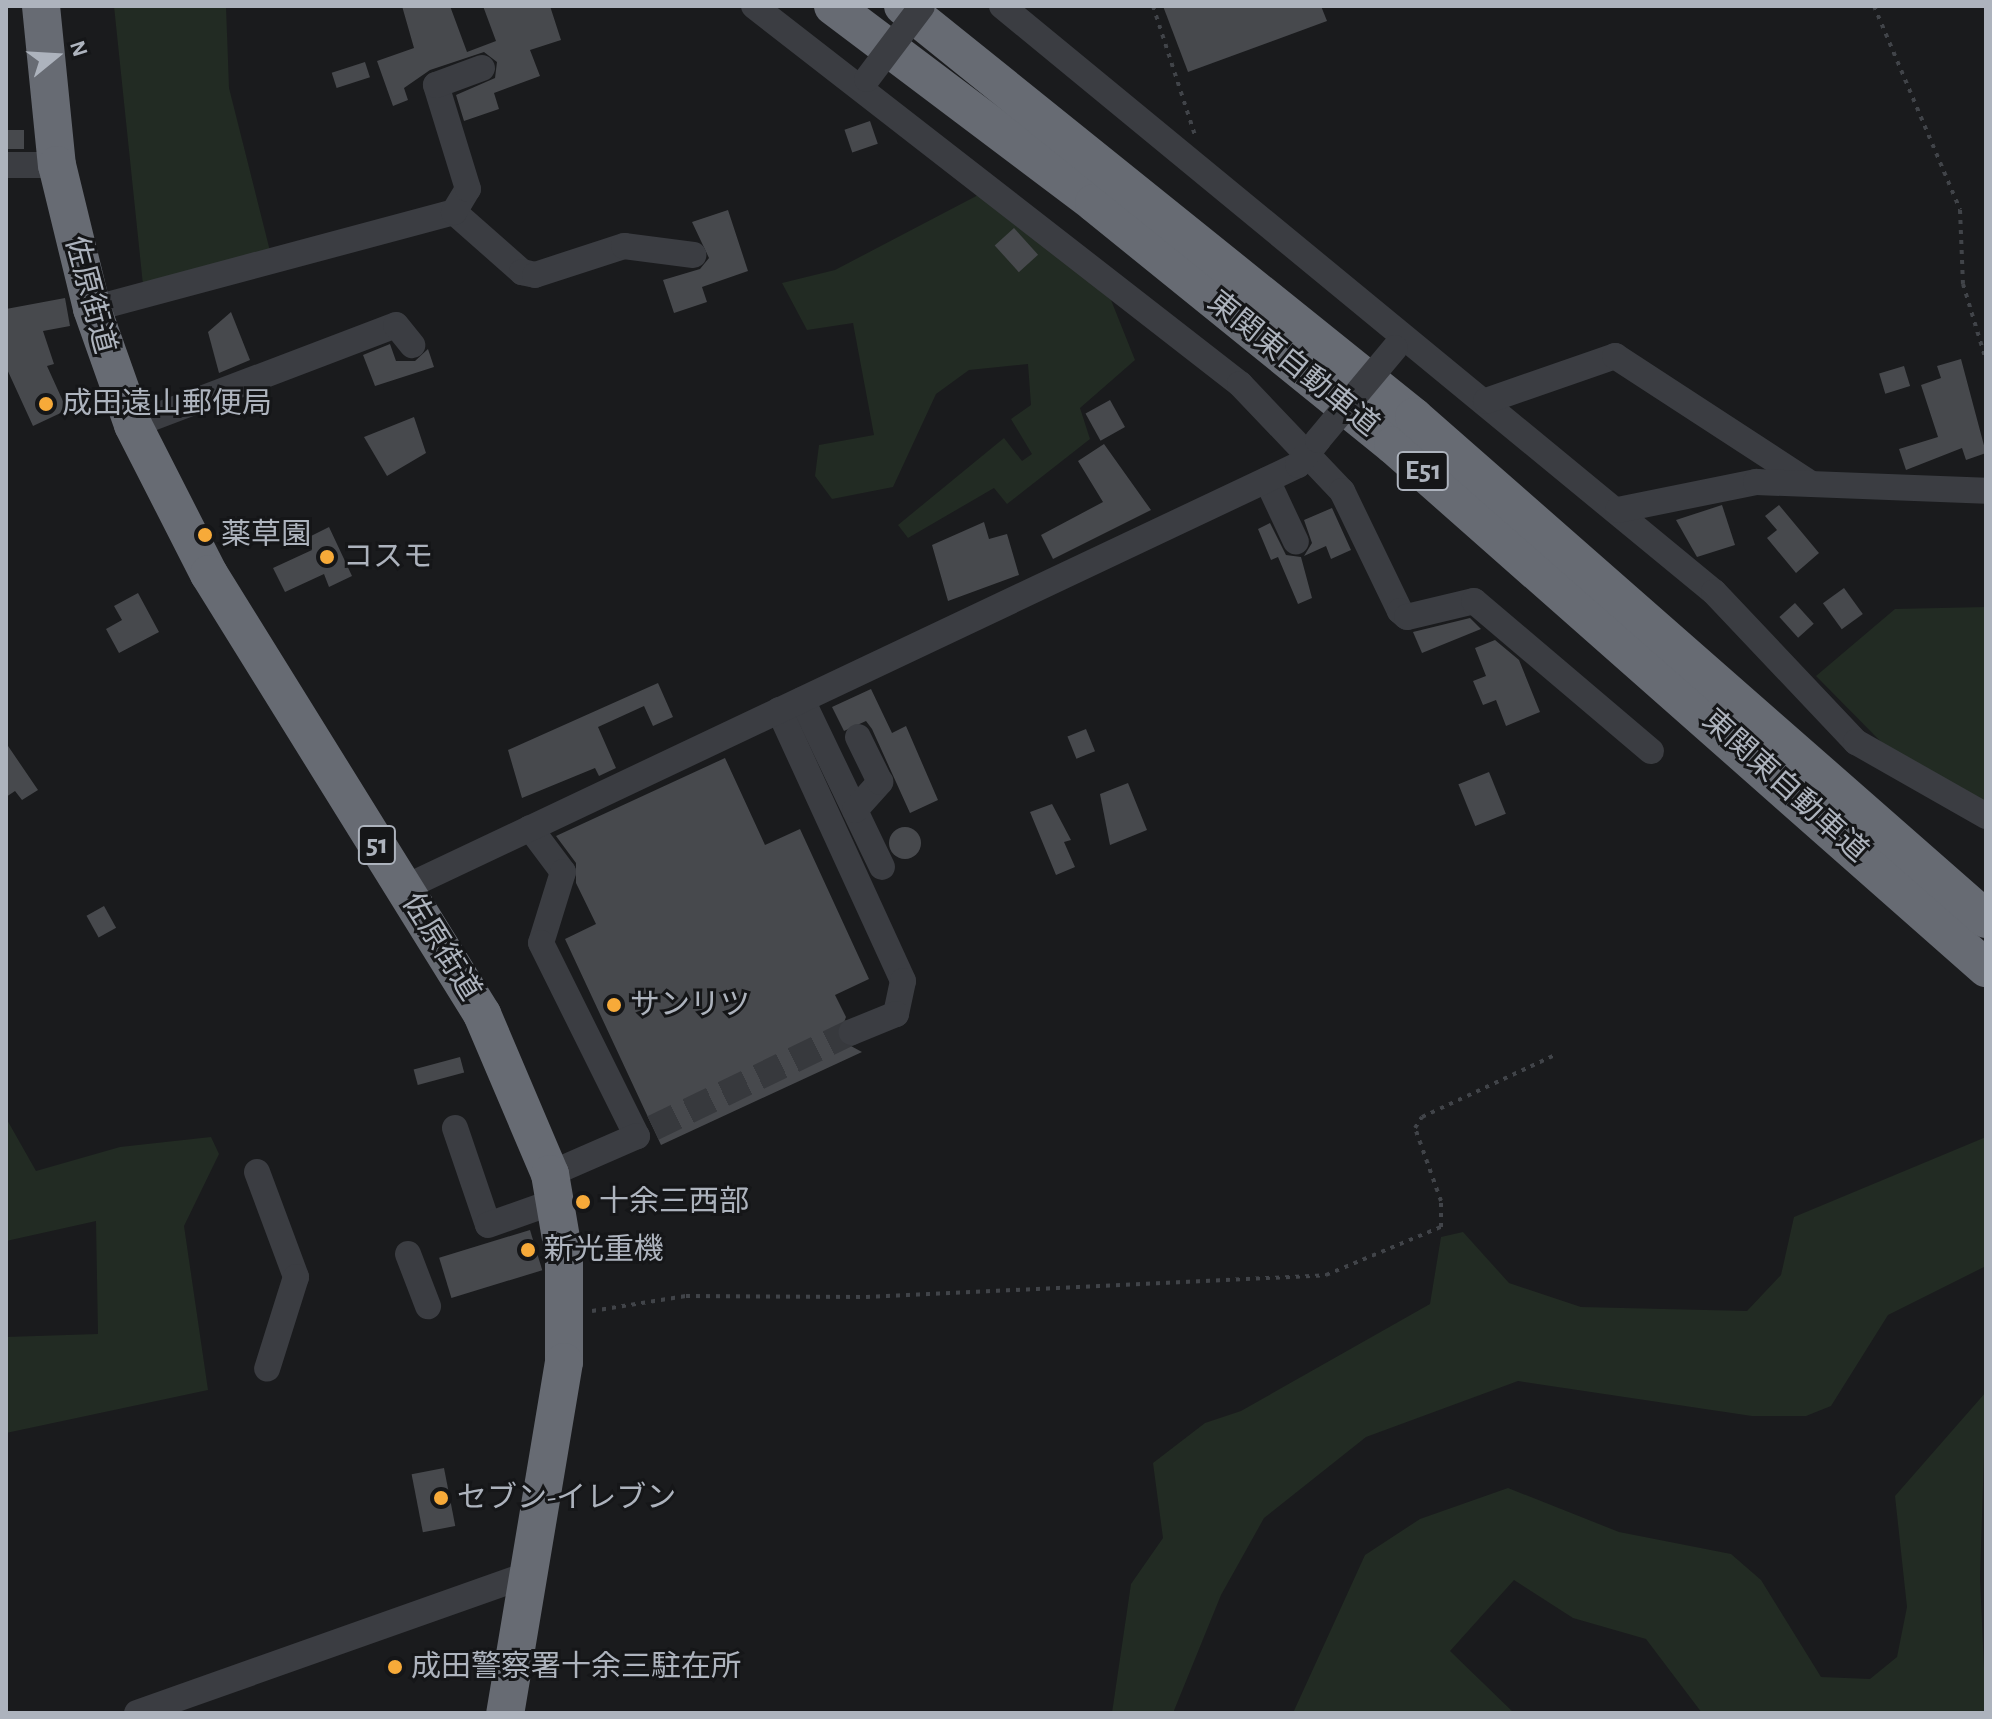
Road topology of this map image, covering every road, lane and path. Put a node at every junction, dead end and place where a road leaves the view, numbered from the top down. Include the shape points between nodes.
1 (41, 6) edge
2 (754, 6) edge
3 (833, 6) edge
4 (903, 6) edge
5 (922, 6) edge
6 (1002, 6) edge
7 (1153, 6) edge
8 (1874, 6) edge
9 (482, 68) dead end
10 (863, 85) junction
11 (1187, 155) junction
12 (6, 165) edge
13 (57, 165) junction
14 (454, 212) junction
15 (693, 255) dead end
16 (92, 309) junction
17 (1400, 341) junction
18 (412, 345) dead end
19 (1986, 360) edge
20 (1486, 401) junction
21 (133, 425) junction
22 (1314, 446) junction
23 (1267, 480) junction
24 (1811, 484) junction
25 (1986, 491) edge
26 (1618, 510) junction
27 (1296, 542) dead end
28 (791, 705) junction
29 (858, 737) dead end
30 (1651, 751) dead end
31 (855, 810) junction
32 (1986, 816) edge
33 (530, 828) junction
34 (882, 867) dead end
35 (404, 888) junction
36 (1986, 919) edge
37 (1986, 968) edge
38 (852, 1032) tunnel mouth
39 (1557, 1054) dead end
40 (455, 1128) dead end
41 (257, 1172) dead end
42 (553, 1188) junction
43 (408, 1254) dead end
44 (428, 1306) dead end
45 (566, 1312) junction
46 (267, 1369) dead end
47 (526, 1575) junction
48 (137, 1713) edge
49 (505, 1713) edge

1 - 13 highway, 佐原街道 / 51
2 - 10 street
3 - 37 highway, 東関東自動車道 / E51 via 1393,445
4 - 36 highway, 東関東自動車道 / E51 via 1414,417
5 - 10 street, bridge
6 - 11 street
7 - 11 path via 1196,137
8 - 19 path via 1960,210 1963,284
9 - 14 street via 436,85 468,189
10 - 22 street via 1132,294
11 - 17 street
12 - 13 street
13 - 16 highway, 佐原街道 / 51
14 - 15 street via 522,272 535,275 624,246
14 - 16 street
16 - 21 highway, 佐原街道 / 51
17 - 20 street
17 - 22 street, bridge
18 - 21 street via 396,325
20 - 24 street via 1615,356
20 - 26 street
21 - 35 highway, 佐原街道 / 51 via 209,574
22 - 23 street
22 - 30 street via 1342,491 1400,611 1407,617 1474,601
23 - 27 street
23 - 28 street
24 - 25 street
24 - 26 street via 1710,487
26 - 32 street via 1714,592 1856,742
28 - 31 street
28 - 33 street
28 - 38 street via 903,981 896,1014
29 - 31 street via 880,782
31 - 34 street
33 - 35 street
33 - 42 street via 563,872 541,943 645,1132
35 - 42 highway, 佐原街道 / 51 via 508,1063
39 - 45 path via 1422,1117 1415,1128 1441,1201 1441,1227 1326,1275 866,1297 686,1296
40 - 42 street via 488,1225
41 - 46 street via 296,1277
42 - 45 highway, 佐原街道 / 51
43 - 44 street
45 - 47 highway, 佐原街道 / 51
47 - 48 street
47 - 49 highway, 佐原街道 / 51

